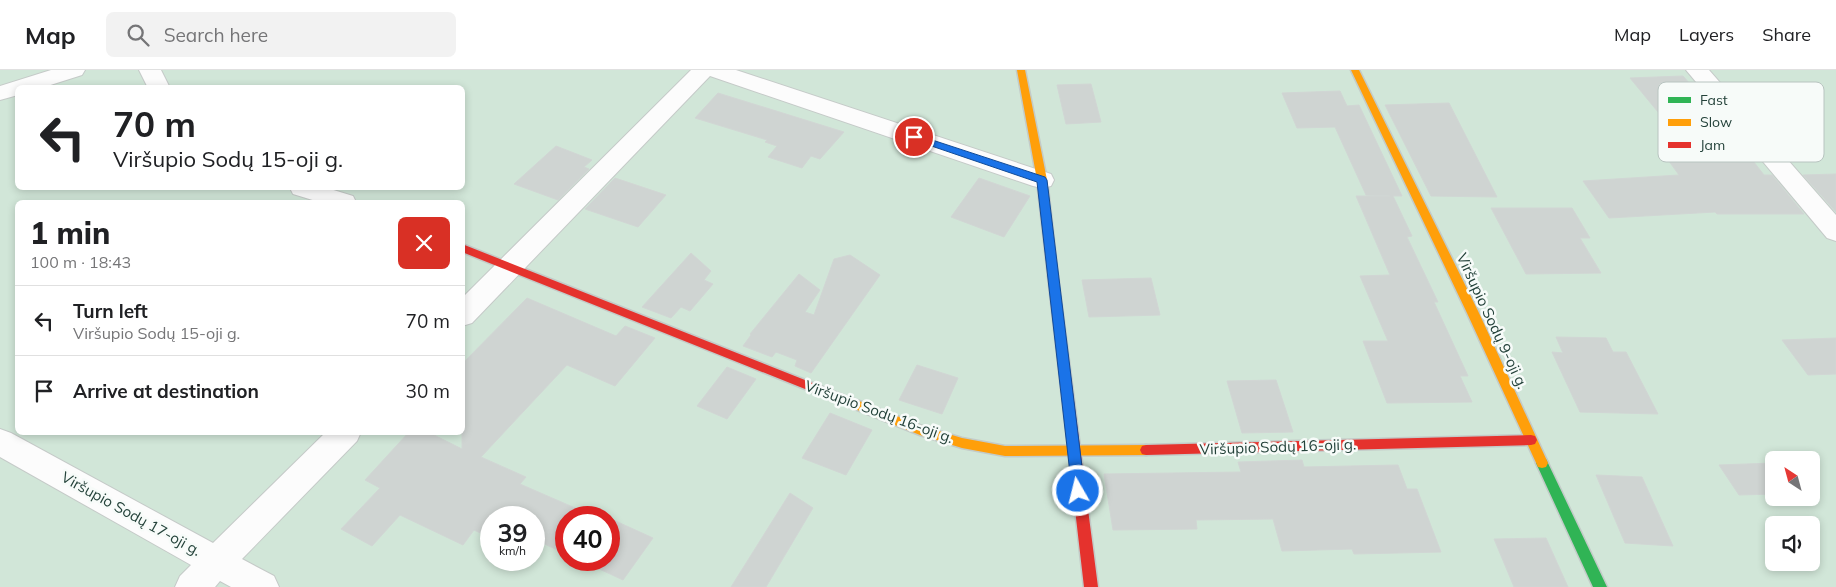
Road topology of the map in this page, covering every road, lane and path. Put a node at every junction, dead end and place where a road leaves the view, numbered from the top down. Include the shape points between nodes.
1 (74, 70) edge
2 (150, 70) edge
3 (703, 70) edge
4 (714, 70) edge
5 (1022, 70) edge
6 (1355, 70) edge
7 (1697, 70) edge
8 (1707, 82) edge
9 (26, 85) edge
10 (158, 85) edge
11 (15, 88) edge
12 (0, 93) edge
13 (1776, 162) edge
14 (1042, 180) junction
15 (308, 190) edge
16 (338, 200) edge
17 (1836, 232) edge
18 (465, 249) edge
19 (510, 268) junction
20 (465, 313) edge
21 (343, 435) edge
22 (1531, 440) junction
23 (0, 442) edge
24 (1073, 452) junction
25 (217, 562) junction
26 (192, 587) edge
27 (262, 587) edge
28 (1092, 587) edge
29 (1600, 587) edge

1 - 9 street
2 - 10 street
3 - 19 street
4 - 14 street
5 - 14 street
6 - 22 street, Viršupio Sodų 9-oji g.
7 - 8 street
11 - 12 street
13 - 17 street
14 - 24 street
15 - 16 street
18 - 19 street, Viršupio Sodų 16-oji g.
19 - 20 street
19 - 24 street, Viršupio Sodų 16-oji g. via 920,430 962,443 1005,451
21 - 25 street
22 - 24 street, Viršupio Sodų 16-oji g.
22 - 29 street, Viršupio Sodų 9-oji g.
23 - 25 street, Viršupio Sodų 17-oji g.
24 - 28 street
25 - 26 street
25 - 27 street, Viršupio Sodų 17-oji g.

